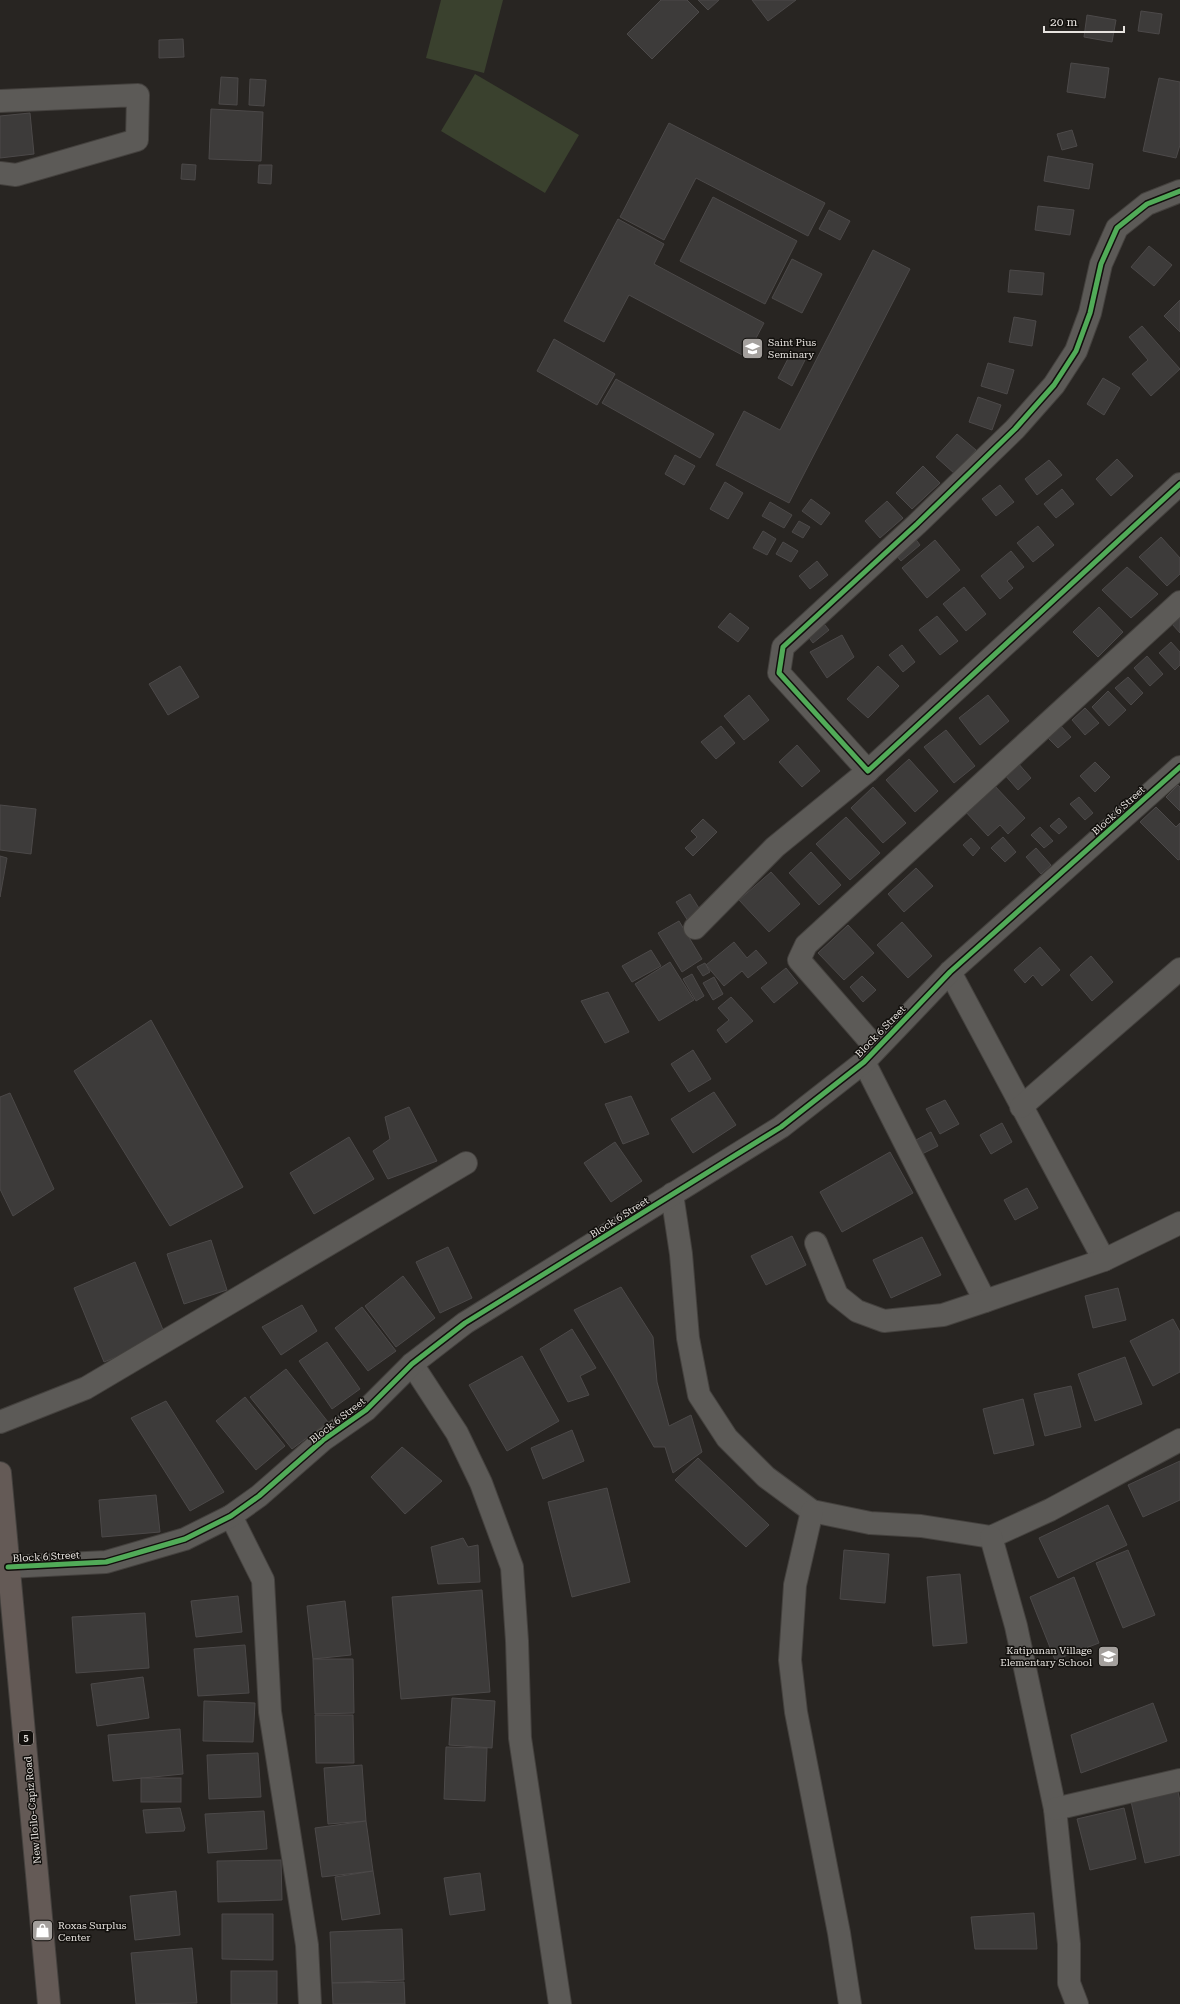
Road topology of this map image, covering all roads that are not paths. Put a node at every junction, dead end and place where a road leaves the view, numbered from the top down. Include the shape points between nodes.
1 (0, 101) edge
2 (0, 173) edge
3 (1180, 192) edge
4 (1180, 484) edge
5 (1180, 602) edge
6 (1180, 767) edge
7 (868, 771) junction
8 (695, 928) dead end
9 (1180, 969) edge
10 (950, 972) junction
11 (870, 1055) junction
12 (1021, 1107) junction
13 (466, 1163) dead end
14 (672, 1194) junction
15 (1180, 1223) edge
16 (816, 1243) dead end
17 (1104, 1260) junction
18 (985, 1302) junction
19 (412, 1364) junction
20 (0, 1422) edge
21 (1180, 1440) edge
22 (0, 1473) edge
23 (812, 1511) junction
24 (231, 1516) junction
25 (991, 1537) junction
26 (8, 1567) junction
27 (1180, 1780) edge
28 (1055, 1809) junction
29 (49, 2004) edge
30 (310, 2004) edge
31 (560, 2004) edge
32 (850, 2004) edge
33 (1077, 2004) edge

1 - 2 street via 138,95 137,140 16,175
3 - 7 street via 1147,204 1117,228 1101,264 1090,313 1076,351 1054,385 1015,429 917,524 783,646 779,673
4 - 7 street
5 - 11 street via 806,945 799,960
6 - 10 street, Block 6 Street
7 - 8 street via 776,847
9 - 12 street
10 - 11 street, Block 6 Street
10 - 12 street
11 - 14 street, Block 6 Street via 781,1127
11 - 18 street
12 - 17 street
13 - 20 street via 86,1388
14 - 19 street, Block 6 Street via 628,1224 465,1323
14 - 23 street via 681,1254 688,1338 699,1395 727,1438 766,1477
15 - 17 street
16 - 18 street via 837,1295 857,1311 884,1321 943,1315
17 - 18 street
19 - 24 street, Block 6 Street via 366,1410 323,1440 259,1496
19 - 31 street via 457,1433 481,1482 512,1567 520,1738
21 - 25 street via 1050,1510
22 - 26 highway, New Iloilo-Capiz Road / 5
23 - 25 street via 870,1523 921,1526
23 - 32 street via 796,1585 790,1660 796,1712 839,1933
24 - 26 street, Block 6 Street via 185,1539 106,1562
24 - 30 street via 263,1580 270,1712 307,1945
25 - 28 street via 1016,1626
26 - 29 highway, New Iloilo-Capiz Road / 5
27 - 28 street
28 - 33 street via 1070,1983

